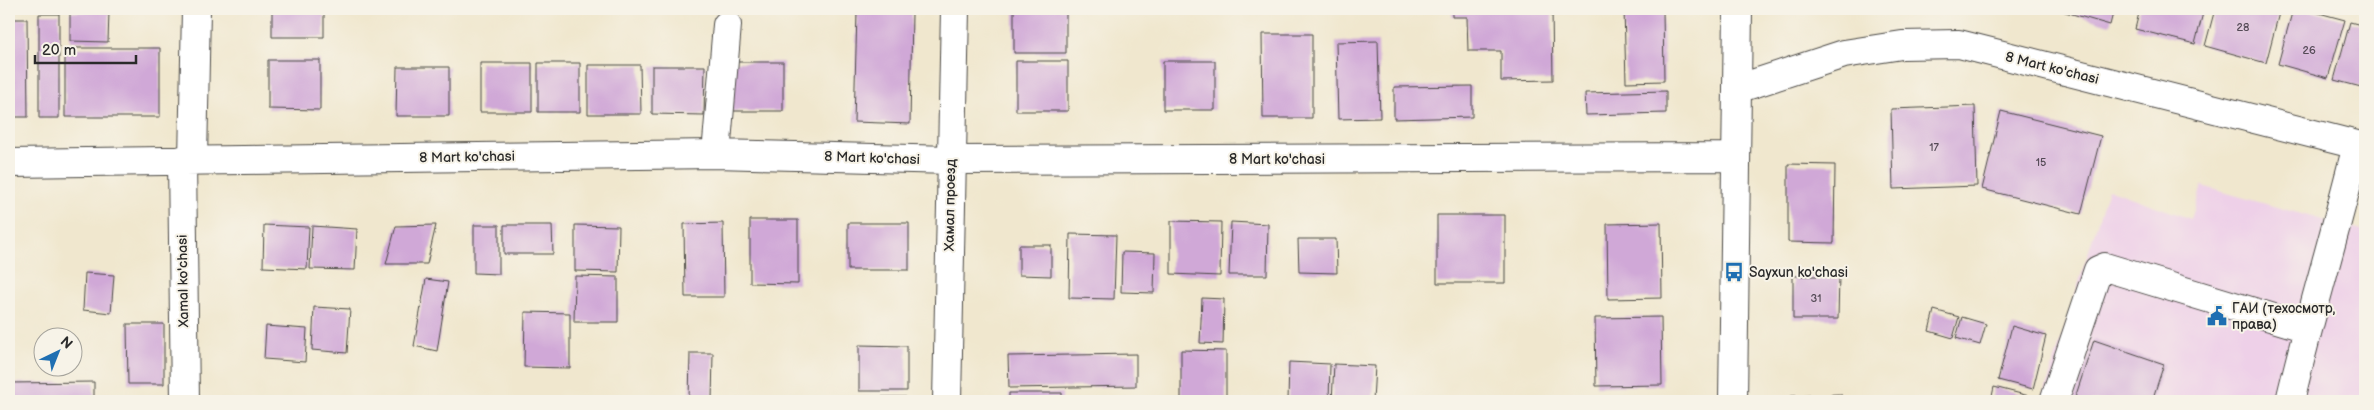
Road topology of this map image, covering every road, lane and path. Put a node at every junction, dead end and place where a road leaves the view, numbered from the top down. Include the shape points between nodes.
1 (196, 9) edge
2 (955, 9) edge
3 (1738, 9) edge
4 (727, 25) dead end
5 (1737, 89) junction
6 (2361, 146) edge
7 (716, 154) junction
8 (1736, 157) junction
9 (187, 160) junction
10 (951, 160) junction
11 (9, 163) edge
12 (2307, 328) junction
13 (185, 401) edge
14 (947, 401) edge
15 (1733, 401) edge
16 (2054, 401) edge
17 (2290, 401) edge

1 - 9 street, Xamal ko'chasi
2 - 10 street, Хамал проезд
3 - 5 street
4 - 7 street
5 - 6 street, 8 Mart ko'chasi via 1844,54 1902,45 1959,44
5 - 8 street
6 - 12 street
7 - 9 street, 8 Mart ko'chasi
7 - 10 street, 8 Mart ko'chasi
8 - 10 street, 8 Mart ko'chasi
8 - 15 street
9 - 11 street, 8 Mart ko'chasi
9 - 13 street, Xamal ko'chasi
10 - 14 street, Хамал проезд
12 - 16 street via 2105,267 2098,270
12 - 17 street

